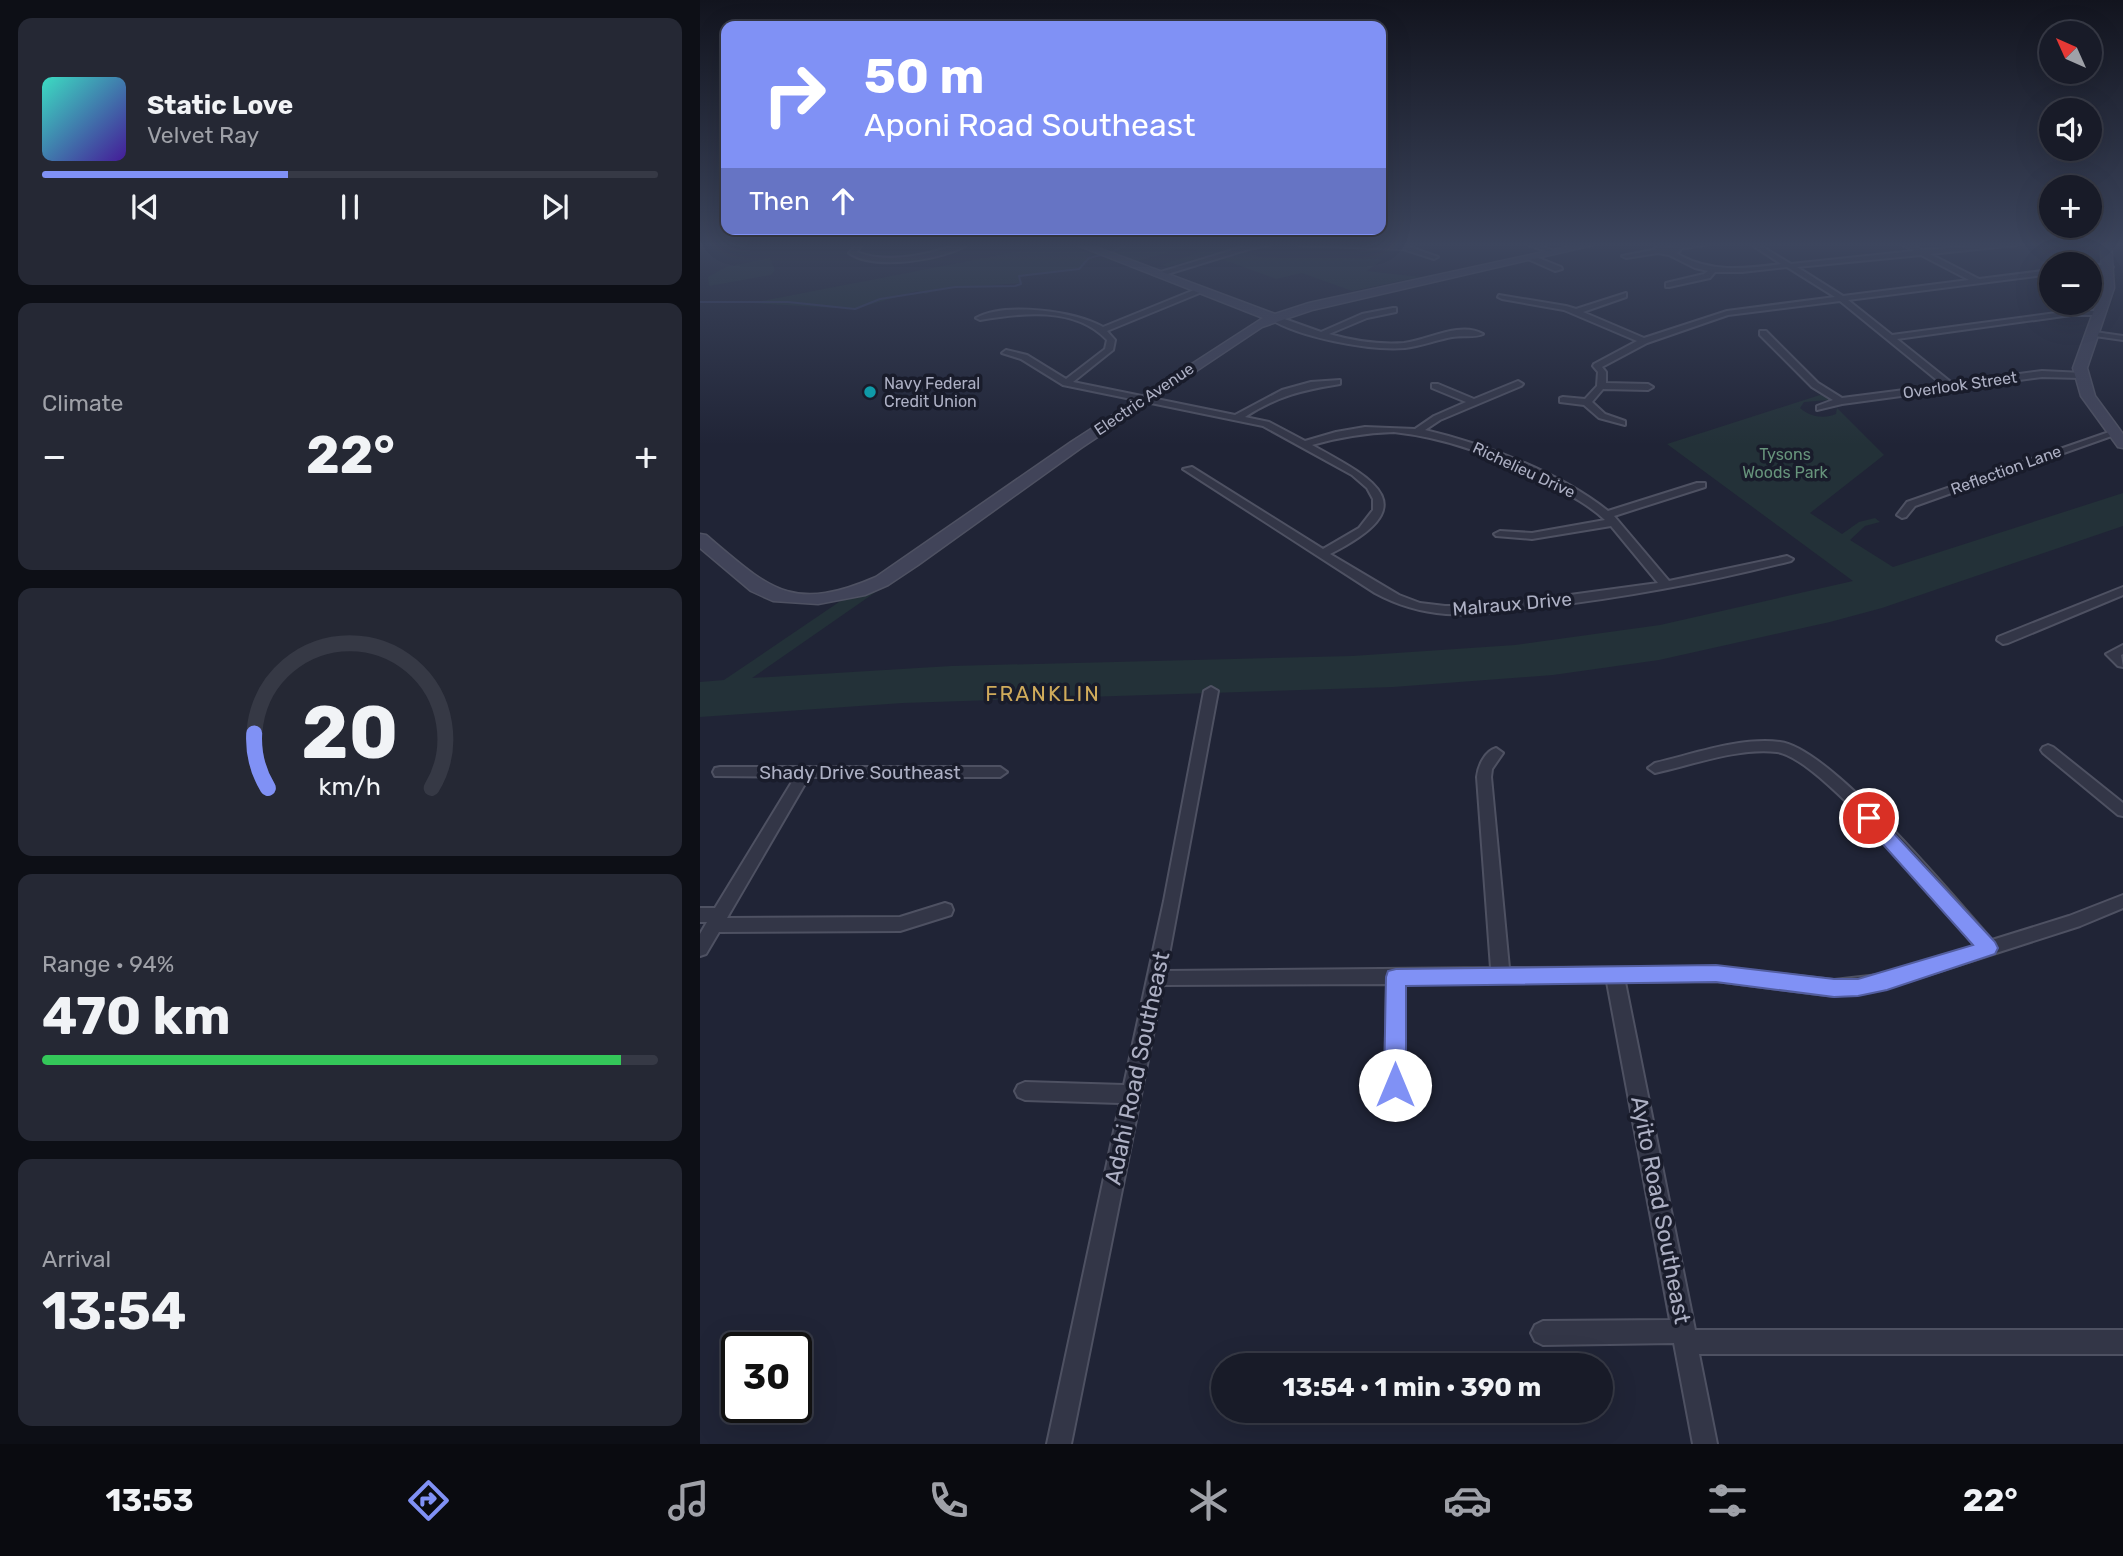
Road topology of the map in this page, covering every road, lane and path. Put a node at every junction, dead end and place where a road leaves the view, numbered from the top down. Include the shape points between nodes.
1 (1149, 310) edge
2 (1253, 310) edge
3 (1298, 310) edge
4 (1391, 310) edge
5 (1568, 310) edge
6 (1580, 310) edge
7 (1747, 310) edge
8 (1856, 310) edge
9 (1576, 312) junction
10 (2056, 315) edge
11 (2097, 315) edge
12 (980, 318) dead end
13 (1273, 318) junction
14 (1102, 330) junction
15 (1763, 333) dead end
16 (2091, 333) junction
17 (1322, 334) junction
18 (1479, 334) dead end
19 (1889, 338) junction
20 (2123, 338) edge
21 (1644, 341) junction
22 (1006, 353) dead end
23 (2080, 375) junction
24 (1337, 382) dead end
25 (1066, 383) junction
26 (1518, 384) dead end
27 (1435, 386) dead end
28 (1601, 386) junction
29 (1950, 386) junction
30 (1648, 387) dead end
31 (1146, 397) junction
32 (1563, 400) dead end
33 (1840, 401) junction
34 (1473, 402) junction
35 (1587, 402) junction
36 (1820, 408) dead end
37 (1238, 417) junction
38 (1622, 423) dead end
39 (1418, 431) junction
40 (2119, 438) edge
41 (1305, 444) junction
42 (1188, 469) dead end
43 (1702, 485) dead end
44 (1902, 515) dead end
45 (1609, 518) junction
46 (1500, 534) dead end
47 (700, 539) edge
48 (1322, 554) junction
49 (1787, 559) dead end
50 (1666, 585) junction
51 (2123, 591) edge
52 (2003, 640) dead end
53 (1211, 691) dead end
54 (2048, 750) dead end
55 (1496, 753) dead end
56 (1655, 768) dead end
57 (720, 772) dead end
58 (805, 772) junction
59 (1000, 772) dead end
60 (2123, 811) edge
61 (2123, 901) edge
62 (945, 910) dead end
63 (711, 919) edge
64 (700, 948) edge
65 (1988, 948) junction
66 (1615, 975) junction
67 (1396, 977) junction
68 (1501, 977) junction
69 (1156, 978) junction
70 (1395, 1085) dead end
71 (1025, 1091) dead end
72 (1131, 1094) junction
73 (1543, 1333) dead end
74 (1685, 1337) junction
75 (2123, 1342) edge
76 (1059, 1444) edge
77 (1705, 1444) edge

1 - 14 street
2 - 13 street
3 - 13 street, Electric Avenue
4 - 17 street
5 - 9 street
6 - 9 street
7 - 21 street
8 - 19 street
9 - 21 street
10 - 19 street
11 - 16 street
12 - 14 street via 1063,314
13 - 17 street
13 - 31 street, Electric Avenue via 1233,338
14 - 25 street via 1111,340 1110,350
15 - 33 street via 1817,387
16 - 20 street
16 - 23 street
17 - 18 street via 1391,346 1420,343 1451,332
19 - 29 street
21 - 28 street via 1597,366 1602,372
22 - 25 street via 1024,357
23 - 29 street, Overlook Street via 2042,374
23 - 40 street via 2088,396
24 - 37 street via 1268,400
25 - 31 street
26 - 34 street
27 - 34 street
28 - 30 street
28 - 35 street
29 - 33 street, Overlook Street
31 - 37 street
31 - 47 street, Electric Avenue via 882,581 843,595 802,600 779,597 757,587
32 - 35 street
33 - 36 street, Overlook Street
34 - 39 street
35 - 38 street via 1602,416
37 - 41 street via 1266,424
39 - 41 street, Richelieu Drive via 1356,429
39 - 45 street, Richelieu Drive via 1502,457 1572,492
40 - 44 street, Reflection Lane via 1911,504
41 - 48 street via 1370,482 1380,498 1372,523
42 - 48 street, Malraux Drive
43 - 45 street
45 - 46 street via 1532,536
45 - 50 street, Richelieu Drive
48 - 50 street, Malraux Drive via 1388,595 1413,605 1447,610 1549,603
49 - 50 street, Malraux Drive
51 - 52 street
53 - 69 street, Adahi Road Southeast
54 - 60 street
55 - 68 street via 1484,777
56 - 65 street via 1776,747 1794,750 1819,766
57 - 58 street, Shady Drive Southeast
58 - 59 street, Shady Drive Southeast
58 - 63 street
61 - 65 street
62 - 63 street via 900,924
63 - 64 street
65 - 66 street via 1858,988 1749,976
66 - 68 street
66 - 74 street, Ayito Road Southeast
67 - 68 street
67 - 69 street
67 - 70 street
69 - 72 street, Adahi Road Southeast
71 - 72 street
72 - 76 street, Adahi Road Southeast
73 - 74 street
74 - 75 street
74 - 77 street, Ayito Road Southeast

